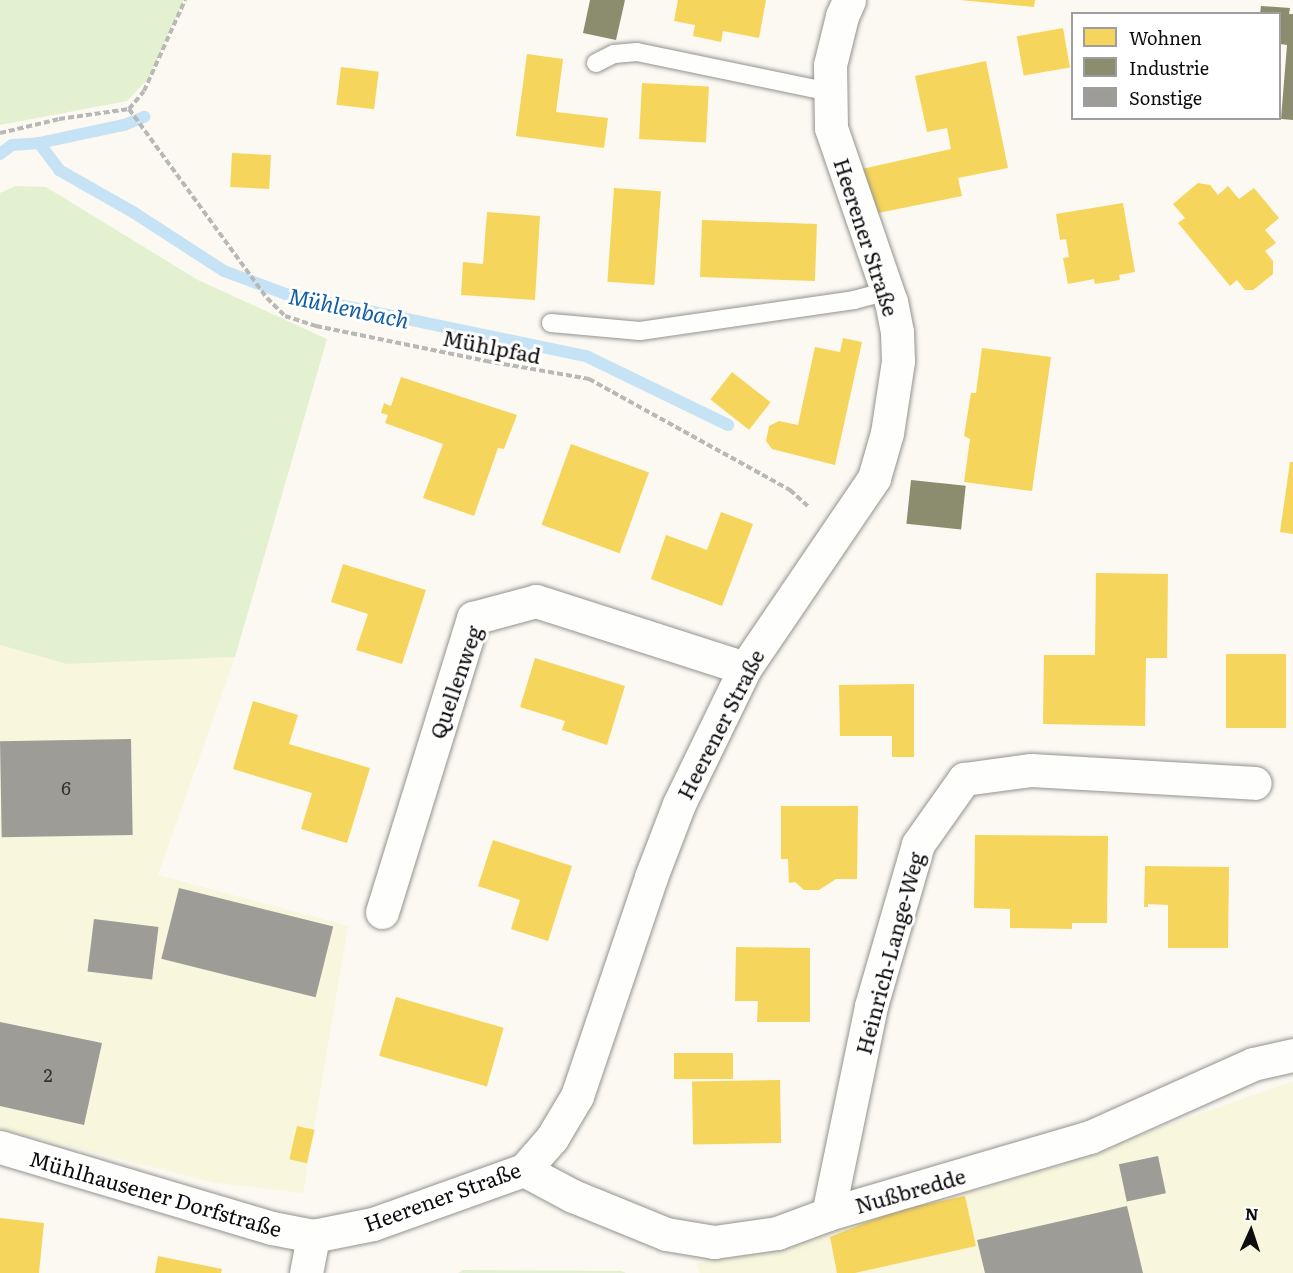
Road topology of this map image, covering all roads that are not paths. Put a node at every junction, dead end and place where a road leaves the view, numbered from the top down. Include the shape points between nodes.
1 (849, 0) edge
2 (596, 63) dead end
3 (830, 92) junction
4 (887, 291) junction
5 (551, 322) dead end
6 (745, 668) junction
7 (1255, 783) dead end
8 (381, 912) dead end
9 (1293, 1055) edge
10 (0, 1147) edge
11 (524, 1170) junction
12 (828, 1214) junction
13 (313, 1236) junction
14 (306, 1273) edge

1 - 3 street, Heerener Straße via 830,65
2 - 3 lane via 614,54 637,52
3 - 4 street, Heerener Straße via 831,128
4 - 5 lane via 854,300 640,331
4 - 6 street, Heerener Straße via 897,332 898,361 887,433 874,478
6 - 8 street, Quellenweg via 536,601 473,618
6 - 11 street, Heerener Straße via 679,804 577,1096 552,1138
7 - 12 street, Heinrich-Lange-Weg via 1030,770 964,779 918,843 871,1006
9 - 12 street, Nußbredde via 1253,1064 1090,1137
10 - 13 street, Mühlhausener Dorfstraße via 272,1228
11 - 12 street, Nußbredde via 573,1196 666,1234 714,1242 777,1233
11 - 13 street, Heerener Straße via 373,1224
13 - 14 street

